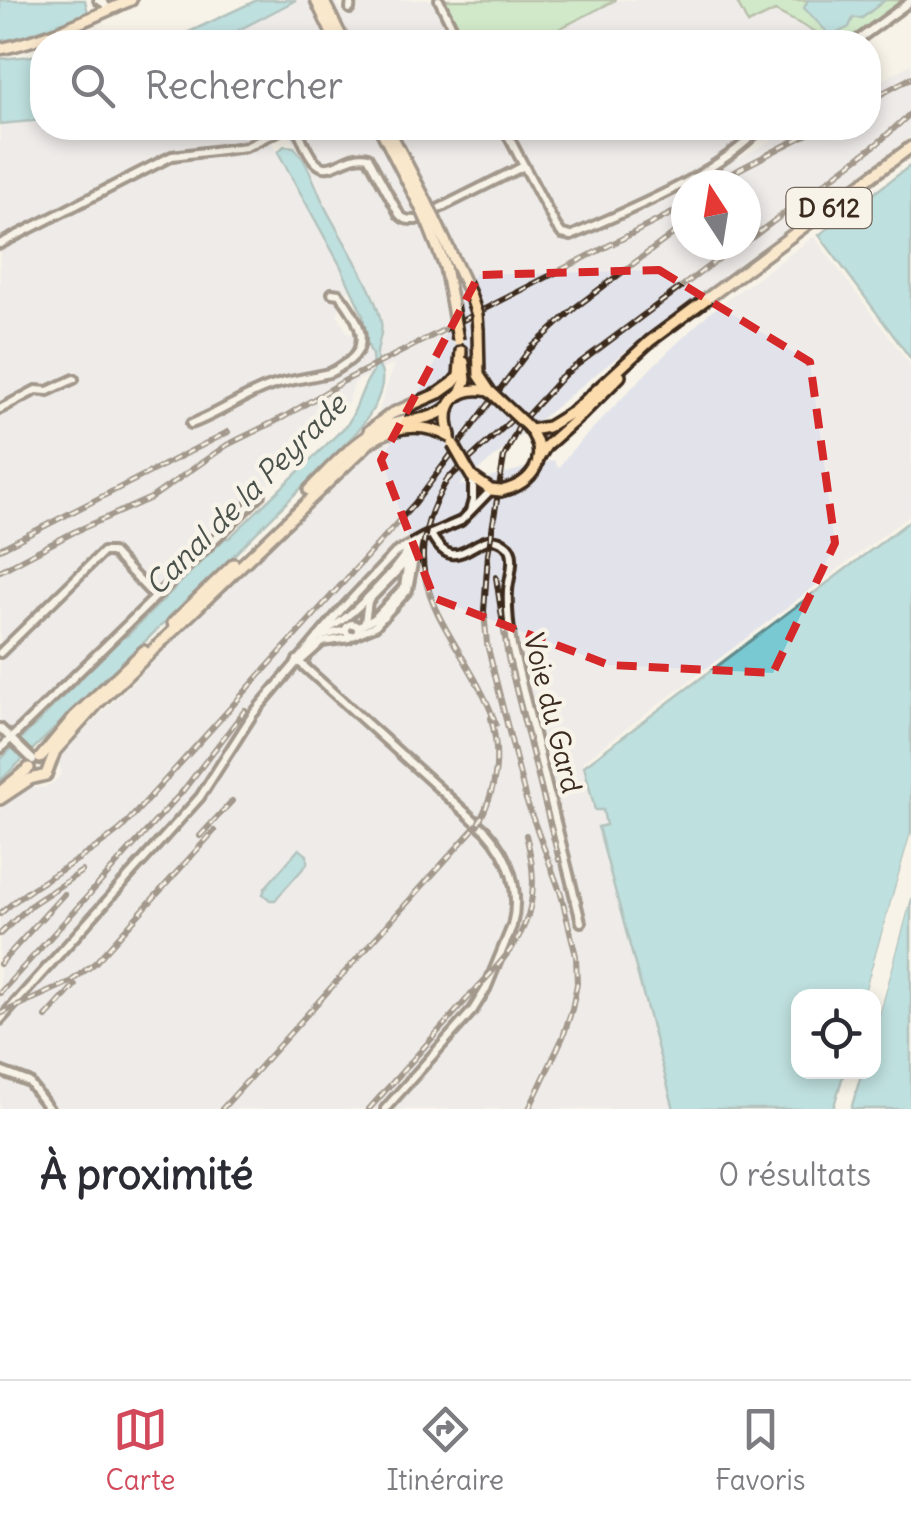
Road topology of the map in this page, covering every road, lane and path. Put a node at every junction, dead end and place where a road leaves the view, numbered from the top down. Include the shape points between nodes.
1 (98, 0) edge
2 (131, 0) edge
3 (316, 0) edge
4 (324, 0) edge
5 (438, 0) edge
6 (911, 1) edge
7 (108, 10) junction
8 (61, 30) edge
9 (330, 30) edge
10 (338, 30) edge
11 (453, 30) edge
12 (871, 30) edge
13 (30, 40) edge
14 (0, 48) edge
15 (259, 140) edge
16 (304, 140) edge
17 (387, 140) edge
18 (394, 140) edge
19 (510, 140) edge
20 (748, 140) edge
21 (911, 147) edge
22 (524, 166) junction
23 (423, 203) junction
24 (432, 224) junction
25 (0, 244) edge
26 (332, 293) dead end
27 (666, 330) junction
28 (459, 345) junction
29 (74, 379) dead end
30 (490, 392) junction
31 (460, 393) junction
32 (448, 407) junction
33 (0, 409) edge
34 (191, 424) dead end
35 (529, 428) junction
36 (365, 437) junction
37 (452, 440) junction
38 (538, 459) junction
39 (472, 478) junction
40 (496, 491) junction
41 (261, 494) dead end
42 (470, 512) junction
43 (431, 534) junction
44 (413, 543) junction
45 (408, 560) junction
46 (156, 598) junction
47 (354, 631) junction
48 (317, 642) junction
49 (0, 653) edge
50 (297, 660) junction
51 (0, 728) edge
52 (12, 741) junction
53 (0, 748) edge
54 (35, 764) junction
55 (0, 796) edge
56 (581, 922) dead end
57 (0, 1020) edge
58 (3, 1073) edge
59 (49, 1109) edge
60 (384, 1109) edge

1 - 7 street
2 - 7 main road
3 - 9 main road
4 - 10 main road
5 - 11 street
6 - 12 street
7 - 8 main road
13 - 14 main road
15 - 25 street via 172,156
16 - 22 street via 321,167 368,157 399,214 409,220
17 - 23 main road
18 - 23 main road
19 - 22 street
20 - 22 street via 701,173 571,236 556,226
21 - 27 main road, D 612
23 - 24 main road, bridge
24 - 28 main road, bridge
24 - 30 main road, bridge via 470,294 479,375
26 - 34 street via 357,318 357,354 333,371 287,380
27 - 35 main road, D 612 via 560,421
27 - 38 main road, D 612
28 - 31 main road via 466,380
28 - 36 main road via 453,384 390,414
29 - 33 street
30 - 31 main road
30 - 35 main road, bridge
31 - 32 main road
32 - 36 main road
32 - 37 main road
35 - 38 main road
36 - 54 main road via 74,718
37 - 39 main road, bridge
37 - 54 main road via 436,429 407,427 370,442
38 - 40 main road via 529,478
39 - 40 main road
39 - 42 street
40 - 42 street
41 - 46 street
42 - 43 street
43 - 44 street
43 - 56 street, Voie du Gard via 448,554 491,539 510,548 512,646
44 - 45 street
44 - 47 street via 408,590 375,626
44 - 48 street
45 - 47 street via 368,601
45 - 47 street via 404,587
46 - 49 street via 112,552 103,552
46 - 52 street
47 - 48 street
48 - 50 street
50 - 57 street via 200,798
50 - 60 street via 486,831 515,889 512,926 480,1001
51 - 52 street
52 - 53 street
52 - 54 street
54 - 55 main road
58 - 59 street via 29,1082

